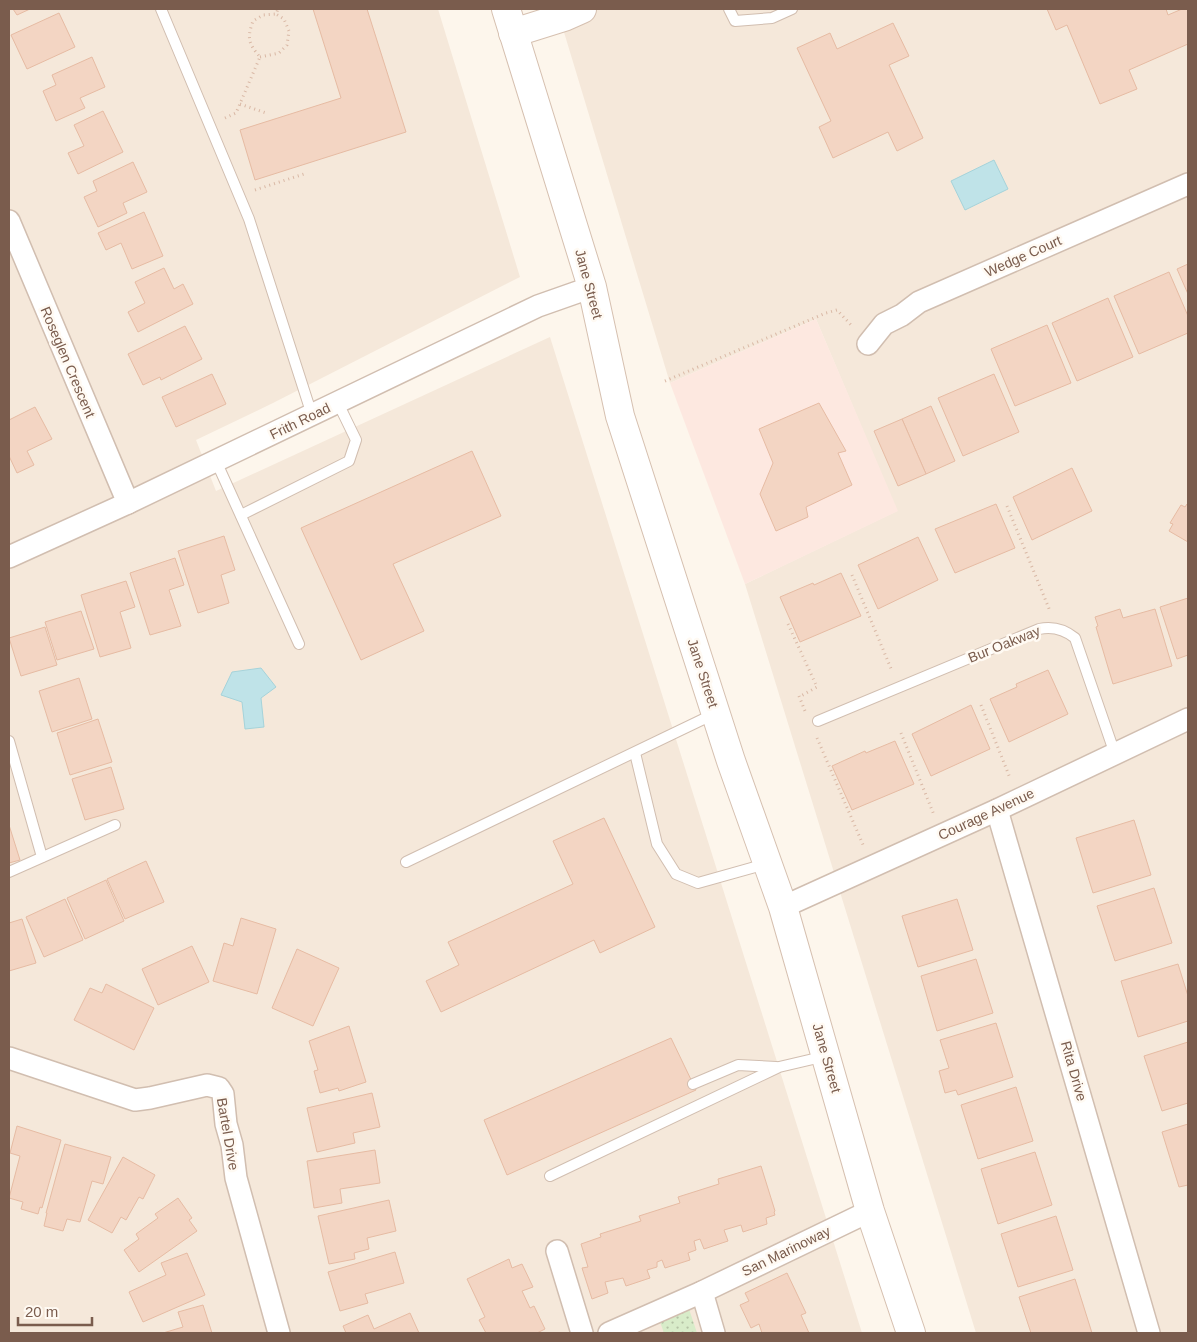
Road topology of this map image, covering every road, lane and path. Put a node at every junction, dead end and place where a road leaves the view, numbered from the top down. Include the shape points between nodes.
1 (161, 9) edge
2 (278, 9) edge
3 (582, 9) edge
4 (729, 9) edge
5 (792, 9) edge
6 (276, 14) junction
7 (510, 21) edge
8 (260, 57) junction
9 (240, 104) junction
10 (266, 114) dead end
11 (210, 126) junction
12 (307, 173) dead end
13 (1188, 184) edge
14 (239, 195) junction
15 (9, 221) edge
16 (592, 287) junction
17 (868, 344) joint
18 (664, 381) dead end
19 (338, 402) junction
20 (312, 415) junction
21 (216, 460) junction
22 (128, 503) junction
23 (1007, 506) dead end
24 (241, 515) junction
25 (9, 557) edge
26 (852, 575) dead end
27 (788, 624) dead end
28 (1057, 628) junction
29 (299, 644) dead end
30 (899, 687) junction
31 (981, 705) dead end
32 (716, 714) junction
33 (807, 714) dead end
34 (1188, 719) edge
35 (818, 721) dead end
36 (814, 732) dead end
37 (901, 734) dead end
38 (9, 741) edge
39 (634, 753) junction
40 (1115, 754) junction
41 (1019, 800) junction
42 (998, 810) junction
43 (115, 825) dead end
44 (942, 834) junction
45 (42, 857) junction
46 (406, 862) dead end
47 (768, 863) junction
48 (872, 866) junction
49 (9, 872) edge
50 (783, 906) junction
51 (826, 1056) junction
52 (9, 1058) edge
53 (780, 1067) junction
54 (693, 1084) dead end
55 (550, 1176) dead end
56 (870, 1211) junction
57 (557, 1251) dead end
58 (702, 1292) junction
59 (279, 1333) edge
60 (582, 1333) edge
61 (609, 1333) edge
62 (714, 1333) edge
63 (911, 1333) edge
64 (1150, 1333) edge

1 - 11 lane
2 - 6 path
3 - 7 main road via 564,16
4 - 5 lane via 735,21 772,18
6 - 8 path via 263,15 253,21 249,33 251,46
6 - 8 path via 284,19 289,31 287,45 279,53
7 - 16 main road, Jane Street
8 - 9 path
9 - 10 path
9 - 11 path via 236,113
11 - 14 lane
12 - 14 path
13 - 17 street, Wedge Court via 919,302 884,324
14 - 20 lane
15 - 22 street, Roseglen Crescent
16 - 19 street, Frith Road via 547,302
16 - 32 main road, Jane Street via 620,416
17 - 18 path via 837,310
19 - 20 street, Frith Road
19 - 24 lane via 356,440 349,461
20 - 21 street, Frith Road
21 - 22 street, Frith Road
21 - 24 lane
22 - 25 street, Frith Road
23 - 28 path
24 - 29 lane
26 - 30 path
27 - 33 path via 817,688 799,696
28 - 30 lane, Bur Oakway via 1039,629
28 - 40 lane, Bur Oakway via 1075,638
30 - 35 lane, Bur Oakway
31 - 41 path
32 - 39 lane
32 - 47 main road, Jane Street
34 - 40 street, Courage Avenue
36 - 48 path
37 - 44 path
38 - 45 lane
39 - 46 lane
39 - 47 lane via 657,844 676,874 698,883
40 - 41 street, Courage Avenue
41 - 42 street, Courage Avenue
42 - 44 street, Courage Avenue
42 - 64 street, Rita Drive
43 - 45 lane
44 - 48 street, Courage Avenue
45 - 49 lane
47 - 50 main road, Jane Street
48 - 50 street, Courage Avenue
50 - 51 main road, Jane Street
51 - 53 lane
51 - 56 main road, Jane Street
52 - 59 street, Bartel Drive via 135,1100 208,1085 219,1088 223,1094 236,1178
53 - 54 lane via 738,1065
53 - 55 lane
56 - 58 street, San Marinoway
56 - 63 main road, Jane Street
57 - 60 street
58 - 61 street, San Marinoway
58 - 62 street

